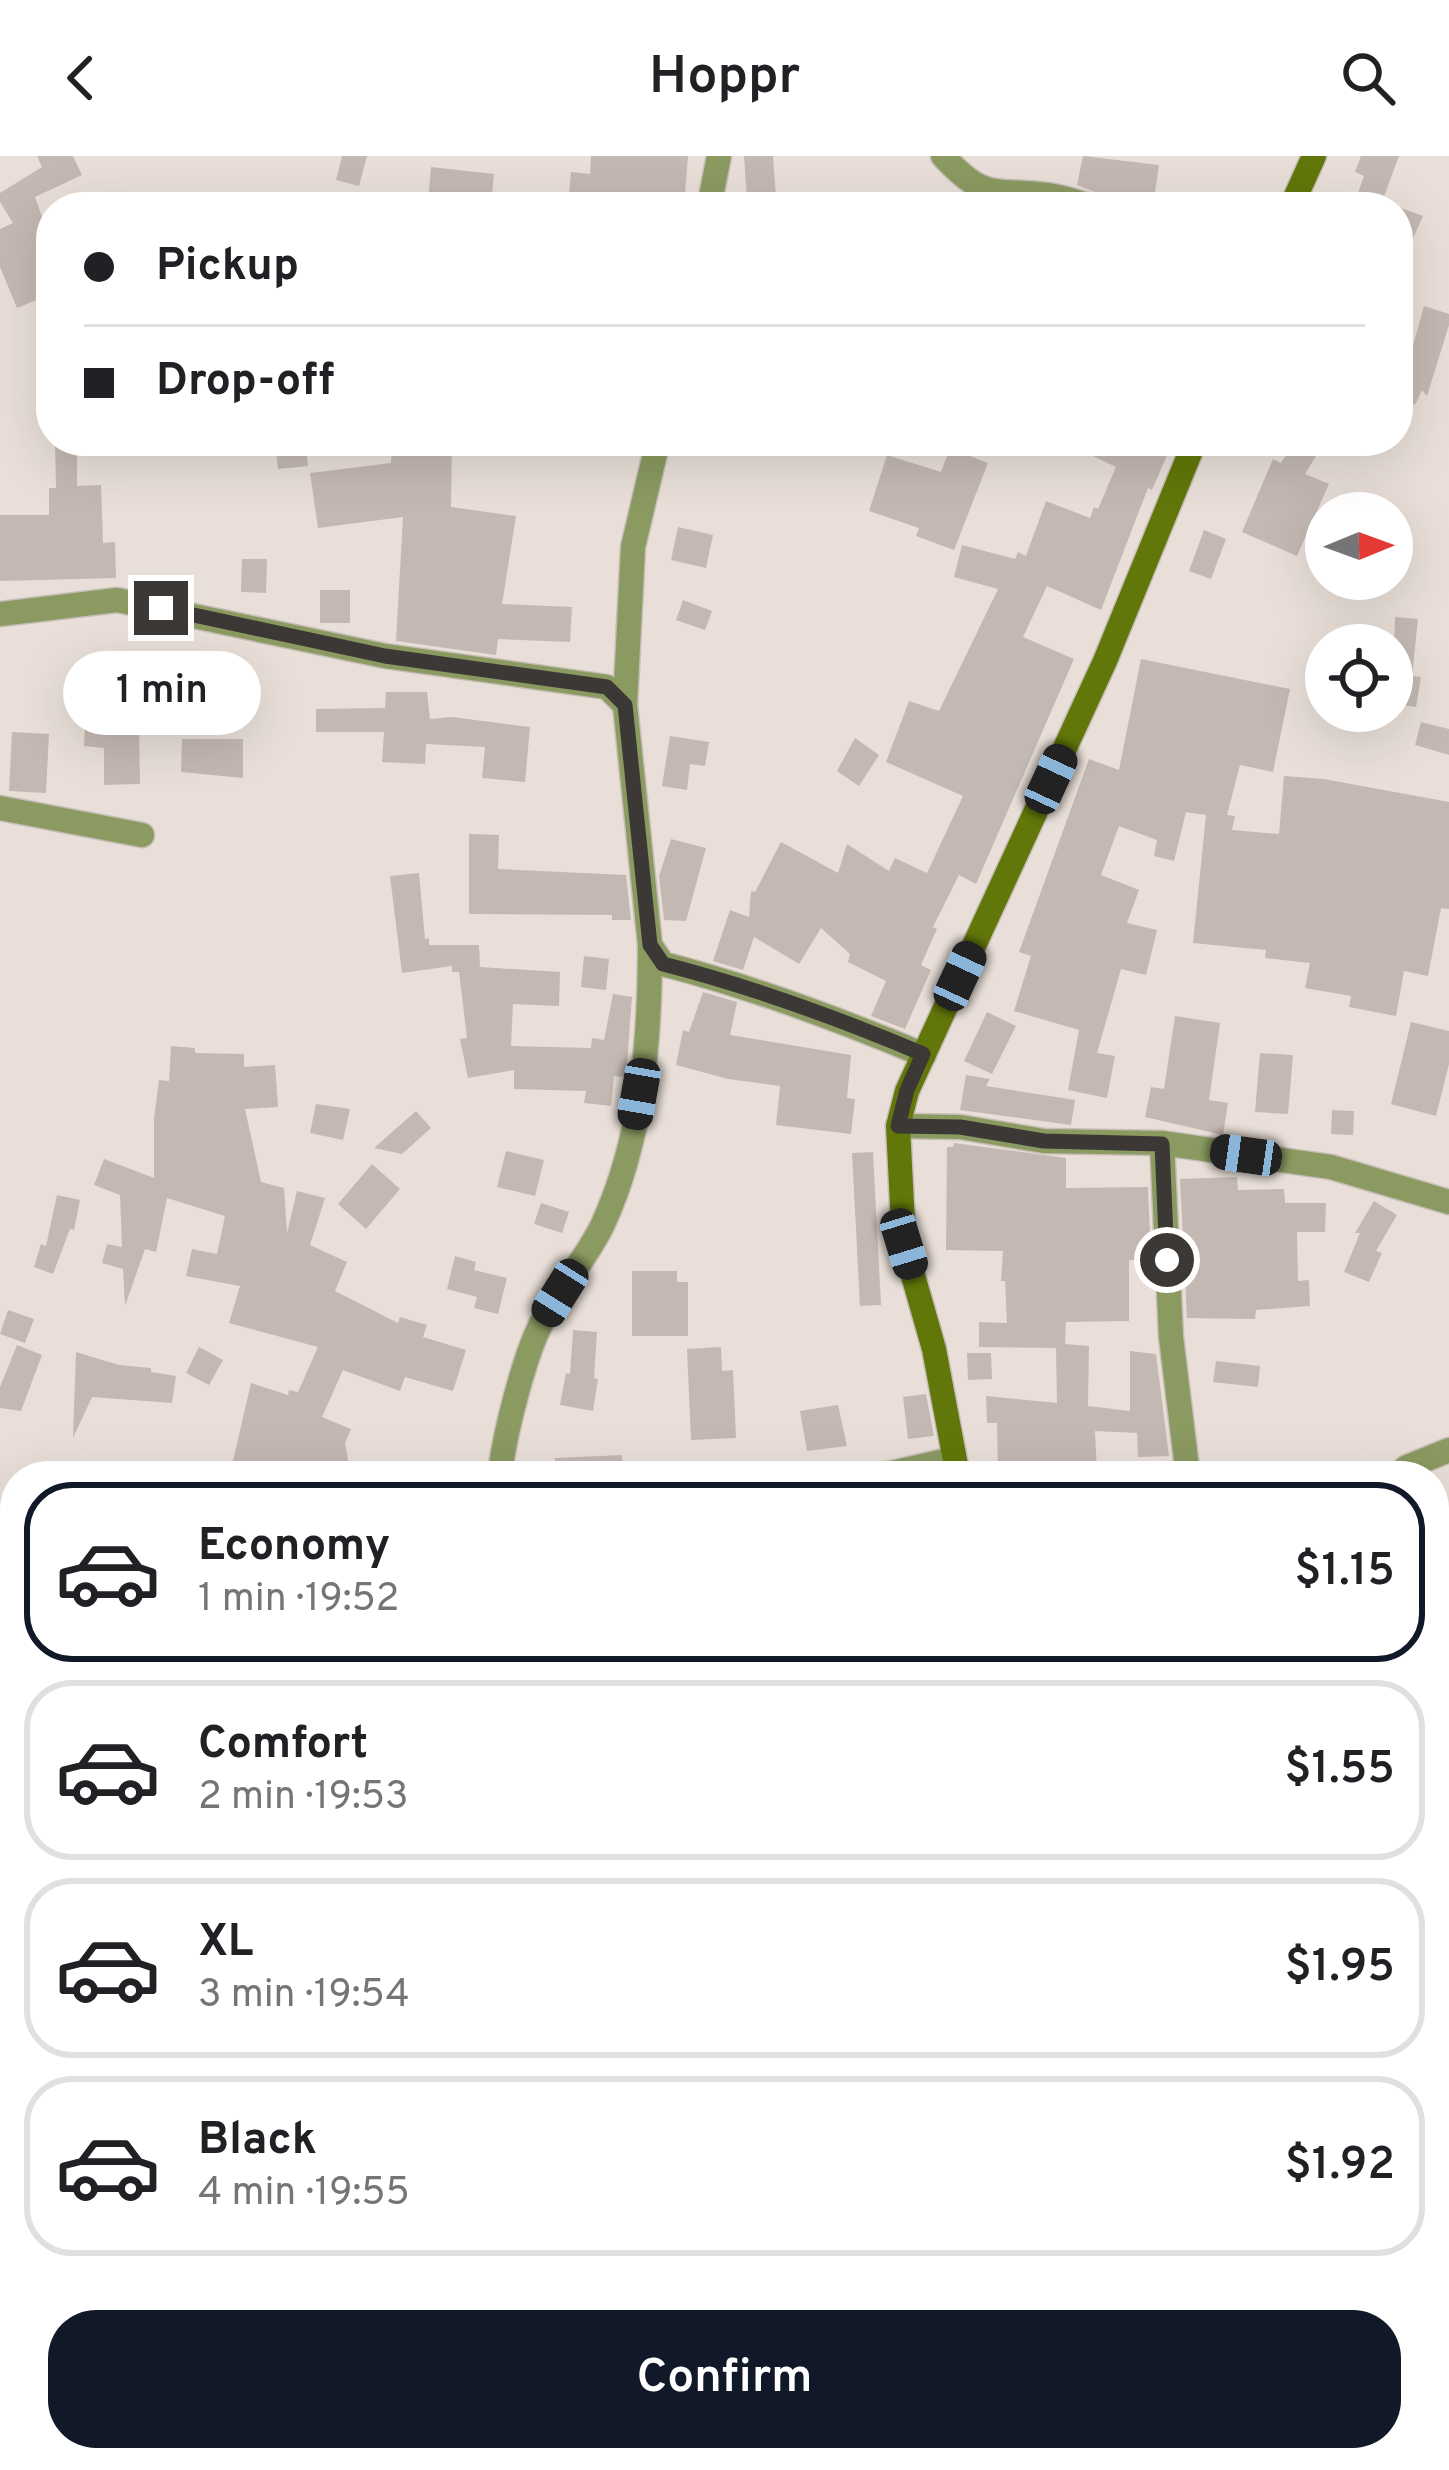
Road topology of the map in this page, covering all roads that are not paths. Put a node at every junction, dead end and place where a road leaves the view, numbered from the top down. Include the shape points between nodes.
1 (719, 156) edge
2 (943, 156) edge
3 (1314, 156) edge
4 (712, 192) edge
5 (993, 192) edge
6 (1298, 192) edge
7 (654, 456) edge
8 (1189, 456) edge
9 (0, 614) edge
10 (625, 705) junction
11 (0, 808) edge
12 (142, 835) dead end
13 (650, 945) junction
14 (923, 1054) junction
15 (898, 1126) junction
16 (1162, 1144) junction
17 (1449, 1202) edge
18 (501, 1461) edge
19 (954, 1461) edge
20 (1186, 1461) edge

1 - 4 street
2 - 5 street via 968,183
3 - 6 street
7 - 10 street via 633,547
8 - 14 street via 1106,662
9 - 10 street via 117,600 385,656 607,687
10 - 13 street
11 - 12 street
13 - 14 street via 663,964 809,1008
13 - 18 street via 650,1030 634,1126 603,1223 539,1327
14 - 15 street
15 - 16 street
15 - 19 street via 904,1244
16 - 17 street via 1331,1167
16 - 20 street

